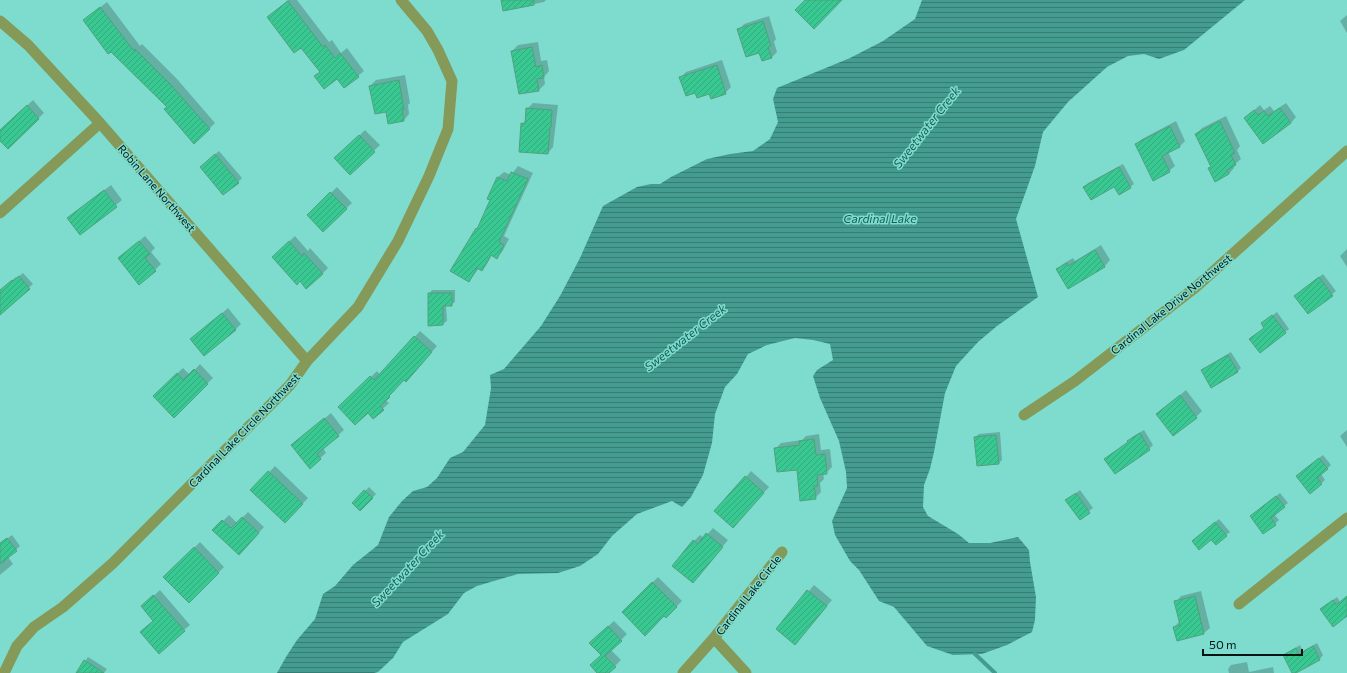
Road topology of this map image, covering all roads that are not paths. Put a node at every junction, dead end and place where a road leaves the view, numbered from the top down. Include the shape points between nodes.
1 (401, 0) edge
2 (0, 21) edge
3 (100, 123) junction
4 (1347, 151) edge
5 (0, 213) edge
6 (307, 361) junction
7 (1024, 415) dead end
8 (1347, 518) edge
9 (782, 552) dead end
10 (1239, 604) dead end
11 (714, 638) junction
12 (4, 673) edge
13 (683, 673) edge
14 (746, 673) edge

1 - 6 street, Cardinal Lake Circle Northwest via 438,50 452,81 448,129 398,241 358,306
2 - 3 street, Robin Lane Northwest via 28,45
3 - 5 street
3 - 6 street, Robin Lane Northwest
4 - 7 street, Cardinal Lake Drive Northwest via 1196,287 1075,381
6 - 12 street, Cardinal Lake Circle Northwest via 290,385 113,563 63,607 34,627 17,646
8 - 10 street
9 - 11 street, Cardinal Lake Circle
11 - 13 street
11 - 14 street

